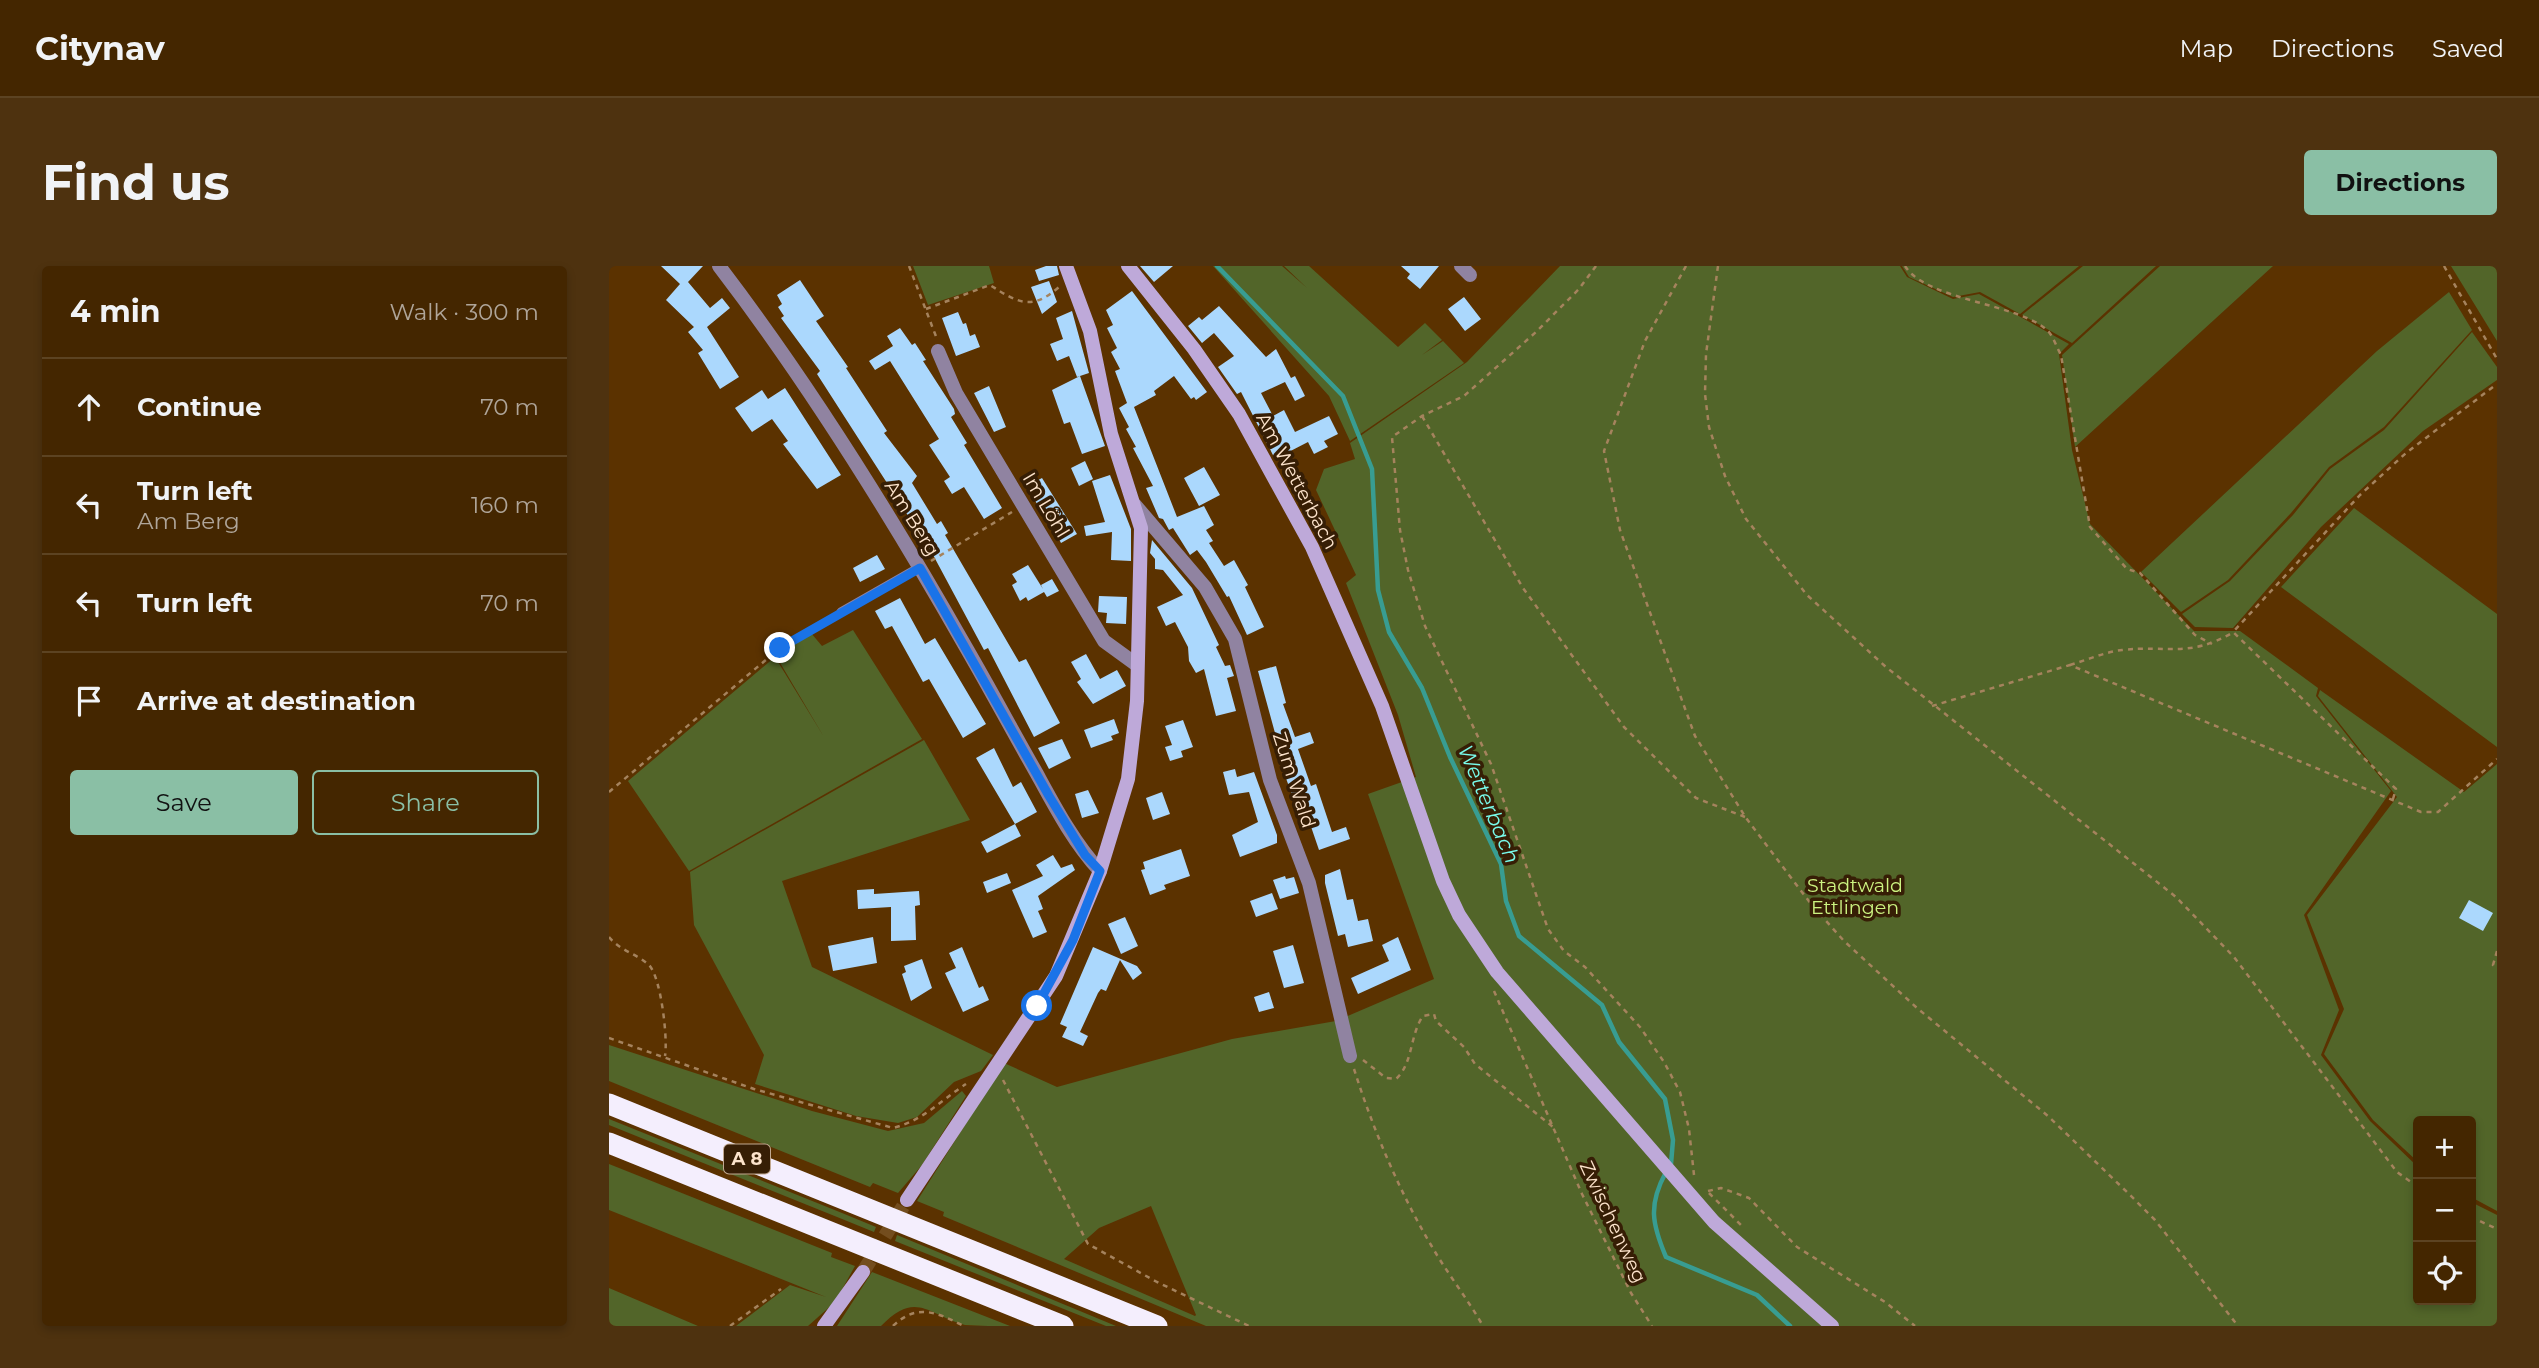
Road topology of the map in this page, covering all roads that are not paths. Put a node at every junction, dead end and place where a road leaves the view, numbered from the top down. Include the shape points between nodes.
1 (719, 266) edge
2 (1066, 266) edge
3 (1128, 266) edge
4 (938, 351) road end
5 (1135, 505) junction
6 (920, 568) junction
7 (841, 612) road end
8 (1137, 665) junction
9 (1100, 871) junction
10 (1350, 1056) road end
11 (609, 1104) edge
12 (609, 1143) edge
13 (907, 1199) tunnel mouth
14 (863, 1272) tunnel mouth
15 (824, 1326) edge
16 (1063, 1326) edge
17 (1157, 1326) edge
18 (1832, 1326) edge

1 - 6 street, Am Berg via 827,420
2 - 5 main road via 1090,331 1111,434
3 - 18 main road, Am Wetterbach via 1194,349 1254,439 1312,547 1393,736 1443,881 1468,930 1497,972 1714,1223
4 - 8 street, Im Löhl via 956,393 1104,640
5 - 8 main road via 1141,528
5 - 10 street, Zum Wald via 1205,587 1235,639 1270,780 1309,883
6 - 7 lane
6 - 9 street, Am Berg via 1049,796
8 - 9 main road via 1128,779
9 - 13 main road via 1056,976
11 - 17 highway, A 8
12 - 16 highway, A 8
14 - 15 main road

